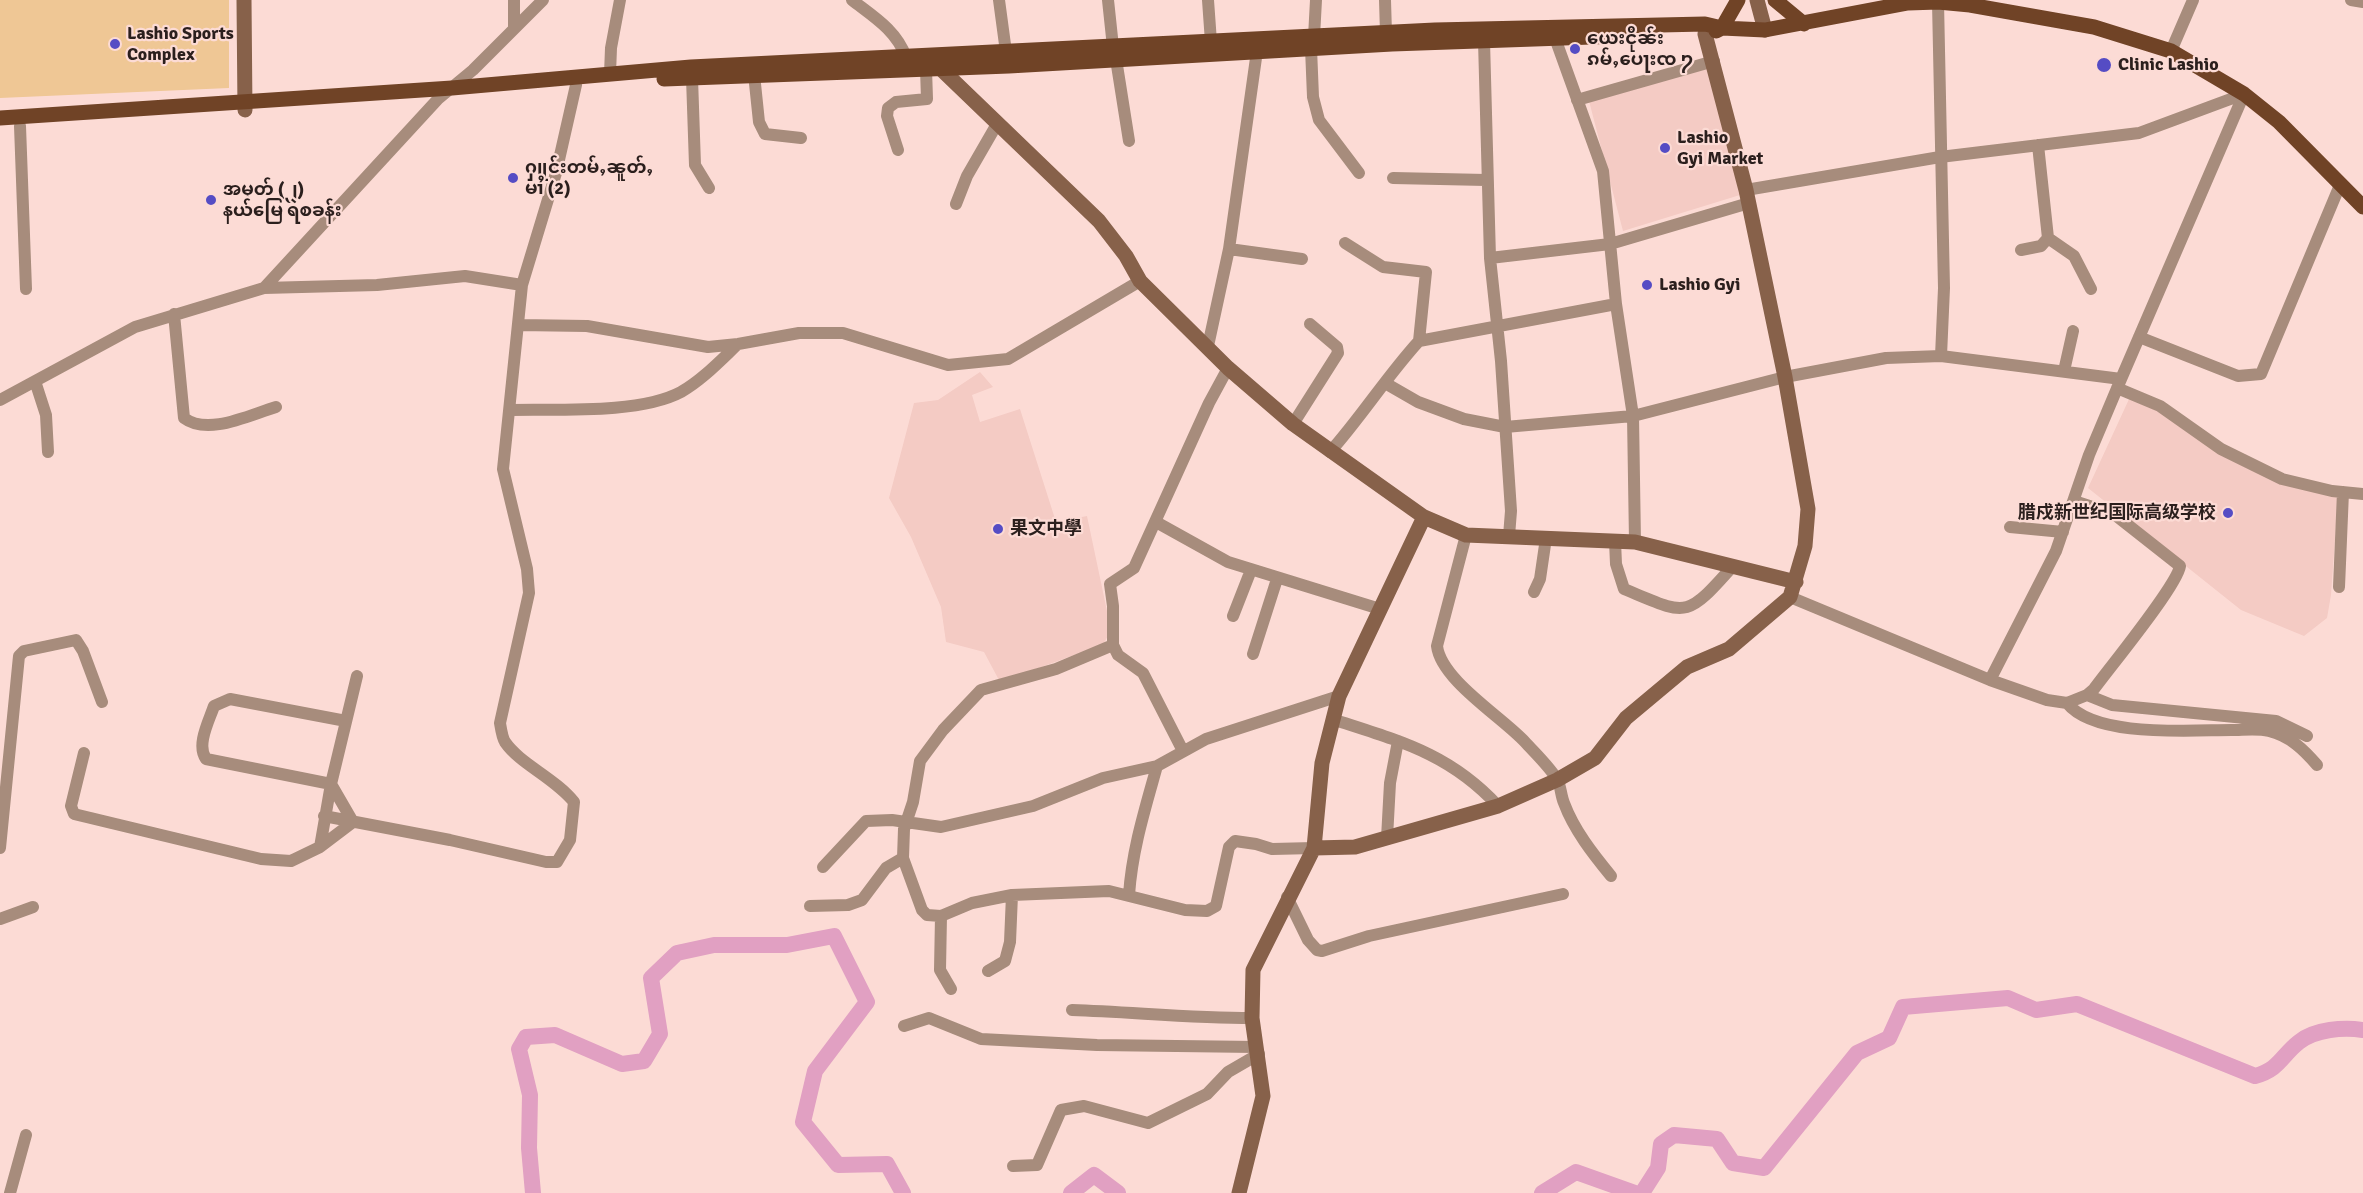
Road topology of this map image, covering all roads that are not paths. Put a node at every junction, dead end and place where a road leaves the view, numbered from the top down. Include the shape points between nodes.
1 (244, 0) edge
2 (514, 0) edge
3 (543, 0) edge
4 (620, 0) edge
5 (852, 0) edge
6 (999, 0) edge
7 (1108, 0) edge
8 (1208, 0) edge
9 (1316, 0) edge
10 (1385, 0) edge
11 (1738, 0) edge
12 (1757, 0) edge
13 (1776, 0) edge
14 (2193, 0) edge
15 (2351, 0) edge
16 (1938, 2) junction
17 (2363, 2) edge
18 (1804, 24) junction
19 (514, 27) junction
20 (1722, 28) junction
21 (1765, 30) junction
22 (1386, 33) junction
23 (1705, 34) junction
24 (1555, 38) junction
25 (1484, 41) junction
26 (1211, 42) junction
27 (1313, 42) junction
28 (1257, 51) junction
29 (2171, 51) junction
30 (1006, 52) junction
31 (1114, 53) junction
32 (906, 57) junction
33 (1714, 61) junction
34 (933, 69) junction
35 (610, 74) junction
36 (754, 74) junction
37 (692, 78) junction
38 (576, 86) junction
39 (452, 88) junction
40 (2244, 94) junction
41 (438, 99) junction
42 (1577, 100) junction
43 (245, 106) junction
44 (0, 118) edge
45 (997, 124) junction
46 (20, 126) junction
47 (0, 127) edge
48 (801, 138) dead end
49 (1129, 141) dead end
50 (2038, 145) junction
51 (898, 150) dead end
52 (1940, 157) junction
53 (1359, 173) dead end
54 (1393, 178) dead end
55 (1486, 180) junction
56 (2340, 185) junction
57 (709, 189) dead end
58 (1747, 196) junction
59 (956, 204) dead end
60 (2363, 207) edge
61 (2048, 238) junction
62 (1345, 243) dead end
63 (1610, 243) junction
64 (1229, 249) junction
65 (2020, 250) dead end
66 (1490, 258) junction
67 (1302, 259) dead end
68 (1140, 281) junction
69 (522, 285) junction
70 (264, 288) junction
71 (26, 289) dead end
72 (2091, 289) dead end
73 (1616, 304) junction
74 (174, 314) junction
75 (1310, 324) dead end
76 (519, 325) junction
77 (1498, 328) junction
78 (2073, 331) dead end
79 (2139, 337) junction
80 (1419, 341) junction
81 (738, 345) junction
82 (1208, 346) junction
83 (1941, 356) junction
84 (1228, 368) junction
85 (2064, 370) junction
86 (1785, 377) junction
87 (35, 381) junction
88 (1385, 383) junction
89 (2119, 383) junction
90 (0, 400) edge
91 (276, 407) dead end
92 (510, 410) junction
93 (1633, 417) junction
94 (1293, 424) junction
95 (1505, 427) junction
96 (48, 452) dead end
97 (1330, 452) junction
98 (2343, 492) junction
99 (2363, 494) edge
100 (2074, 501) junction
101 (1424, 517) junction
102 (1156, 522) junction
103 (2010, 527) dead end
104 (2063, 532) junction
105 (1466, 535) junction
106 (1509, 536) junction
107 (1546, 538) junction
108 (1614, 541) junction
109 (1635, 542) junction
110 (1732, 567) junction
111 (1251, 570) junction
112 (1277, 579) junction
113 (2339, 587) dead end
114 (1793, 590) junction
115 (1534, 592) dead end
116 (1380, 609) junction
117 (1233, 616) dead end
118 (1113, 645) junction
119 (1253, 654) dead end
120 (357, 676) dead end
121 (1990, 680) junction
122 (2087, 695) junction
123 (1339, 696) junction
124 (102, 702) dead end
125 (2067, 703) junction
126 (1332, 719) junction
127 (346, 721) junction
128 (2307, 736) dead end
129 (1398, 741) junction
130 (1184, 751) junction
131 (84, 753) dead end
132 (2317, 765) dead end
133 (1157, 766) junction
134 (1557, 780) junction
135 (331, 784) junction
136 (1498, 806) junction
137 (324, 816) junction
138 (353, 822) junction
139 (906, 823) junction
140 (1387, 838) junction
141 (320, 847) junction
142 (0, 848) edge
143 (1314, 848) junction
144 (903, 858) junction
145 (823, 867) dead end
146 (1611, 876) dead end
147 (1563, 894) dead end
148 (1012, 895) junction
149 (1129, 895) junction
150 (1287, 897) junction
151 (810, 906) dead end
152 (33, 907) dead end
153 (941, 916) junction
154 (0, 919) edge
155 (988, 971) dead end
156 (951, 989) dead end
157 (1072, 1010) dead end
158 (1252, 1018) junction
159 (904, 1026) dead end
160 (1258, 1051) junction
161 (26, 1135) dead end
162 (1013, 1166) dead end
163 (10, 1193) edge
164 (1239, 1193) edge

1 - 43 street
2 - 19 street
3 - 19 street
4 - 35 street
5 - 32 street via 888,27 901,42
6 - 30 street
7 - 31 street
8 - 26 street
9 - 27 street
10 - 22 street
11 - 20 main road
12 - 21 street
13 - 18 main road
14 - 29 street
15 - 17 street
16 - 18 main road via 1908,3
16 - 29 main road via 2094,27
16 - 52 street
18 - 21 main road
19 - 39 street
20 - 21 main road
20 - 22 main road via 1705,24
20 - 23 main road
22 - 27 main road
23 - 24 main road
23 - 33 street
24 - 25 main road
24 - 42 street
25 - 27 main road
25 - 55 street
26 - 27 main road
26 - 31 main road
27 - 28 main road
27 - 53 street via 1313,97 1319,120
28 - 31 main road
28 - 64 street
29 - 40 main road
30 - 31 main road
30 - 32 main road
31 - 34 main road
31 - 49 street
32 - 35 main road
33 - 42 street
33 - 58 street
34 - 36 main road
34 - 45 street
34 - 51 street via 927,99 896,102 888,108
35 - 39 main road
36 - 37 main road
36 - 48 street via 759,122 765,134
37 - 38 main road
37 - 57 street via 695,165
38 - 41 main road
38 - 69 street via 556,173
39 - 41 street
39 - 43 main road
40 - 50 street via 2139,133
40 - 56 main road via 2279,122
40 - 79 street
41 - 43 main road
41 - 70 street
42 - 63 street via 1603,171
43 - 44 main road
43 - 46 main road
45 - 59 street
45 - 68 street via 1099,221
46 - 47 main road
46 - 71 street
50 - 52 street
50 - 61 street
52 - 58 street
52 - 83 street via 1944,288
54 - 55 street
55 - 66 street
56 - 60 main road
56 - 79 street via 2261,374 2238,376
58 - 63 street
58 - 86 street
61 - 65 street via 2046,244
61 - 72 street via 2074,256
62 - 80 street via 1383,267 1426,272
63 - 66 street
63 - 73 street
64 - 67 street
64 - 82 street
66 - 77 street
68 - 81 street via 1008,359 985,363 948,365 843,333 799,333
68 - 82 street
69 - 70 street via 465,276 377,285
69 - 76 street
70 - 74 street
73 - 77 street
73 - 93 street
74 - 87 street via 135,327
74 - 91 street via 184,418 194,426 215,424
75 - 94 street via 1338,353
76 - 81 street via 586,326 708,347
76 - 92 street
77 - 80 street
77 - 95 street
78 - 85 street
79 - 89 street
80 - 88 street
81 - 92 street via 680,392 654,402
82 - 84 street
83 - 85 street
83 - 86 street via 1886,358
84 - 94 street
84 - 102 street
85 - 89 street
86 - 93 street
86 - 114 street via 1808,509 1805,546
87 - 90 street
87 - 96 street via 46,415
88 - 95 street via 1418,402
88 - 97 street
89 - 98 street via 2221,449 2282,479
89 - 100 street
92 - 138 street via 503,469 529,593 500,723 505,741 574,801 570,840 557,862 546,862
93 - 95 street
93 - 109 street
94 - 97 street
95 - 106 street
97 - 101 street
98 - 99 street
98 - 113 street
100 - 104 street
100 - 122 street via 2114,514 2180,566 2160,600
101 - 105 street
101 - 116 street
102 - 111 street via 1228,562
102 - 118 street via 1134,568 1110,584
103 - 104 street
104 - 121 street
105 - 106 street
105 - 134 street via 1437,646 1438,656 1476,699 1525,742
106 - 107 street
107 - 108 street
107 - 115 street via 1540,579
108 - 109 street
108 - 110 street via 1624,589 1673,610 1683,610 1708,594
109 - 110 street
110 - 114 street
111 - 112 street
111 - 117 street
112 - 116 street
112 - 119 street
114 - 121 street
114 - 134 street via 1729,649 1687,667 1626,718 1595,758
116 - 123 street
118 - 130 street via 1118,655 1143,673
118 - 139 street via 1056,669 981,690 943,730 920,762
120 - 127 street
121 - 125 street
122 - 125 street
122 - 128 street via 2112,705 2276,721
123 - 126 street
123 - 130 street via 1206,739
124 - 142 street via 76,640 24,651 19,656
125 - 132 street via 2090,719 2122,728 2268,730 2292,740
126 - 129 street
126 - 143 street via 1322,764
127 - 135 street
127 - 135 street via 230,699 213,706 202,744 202,754 207,759
129 - 136 street via 1450,764
129 - 140 street via 1390,783
130 - 133 street
131 - 141 street via 71,806 74,814 261,859 291,861
133 - 139 street via 1103,778 1033,806 941,827
133 - 149 street via 1137,839
134 - 136 street
134 - 146 street via 1576,827
135 - 137 street
135 - 138 street
136 - 140 street
137 - 138 street
137 - 141 street
138 - 141 street
139 - 144 street
139 - 145 street via 866,821
140 - 143 street via 1355,847
143 - 149 street via 1272,849 1235,841 1229,847 1216,906 1207,911 1159,905
143 - 150 street
144 - 151 street via 886,868 862,900 848,905
144 - 153 street via 922,910 927,915
147 - 150 street via 1369,936 1322,951 1308,940
148 - 149 street via 1109,891
148 - 153 street via 972,903
148 - 155 street via 1005,961
150 - 158 street via 1253,970
152 - 154 street
153 - 156 street via 940,970
157 - 158 street
158 - 160 street
159 - 160 street via 929,1018 981,1039
160 - 162 street via 1228,1072 1207,1094 1148,1123 1084,1106 1061,1110 1038,1166
160 - 164 street via 1263,1096
161 - 163 street

